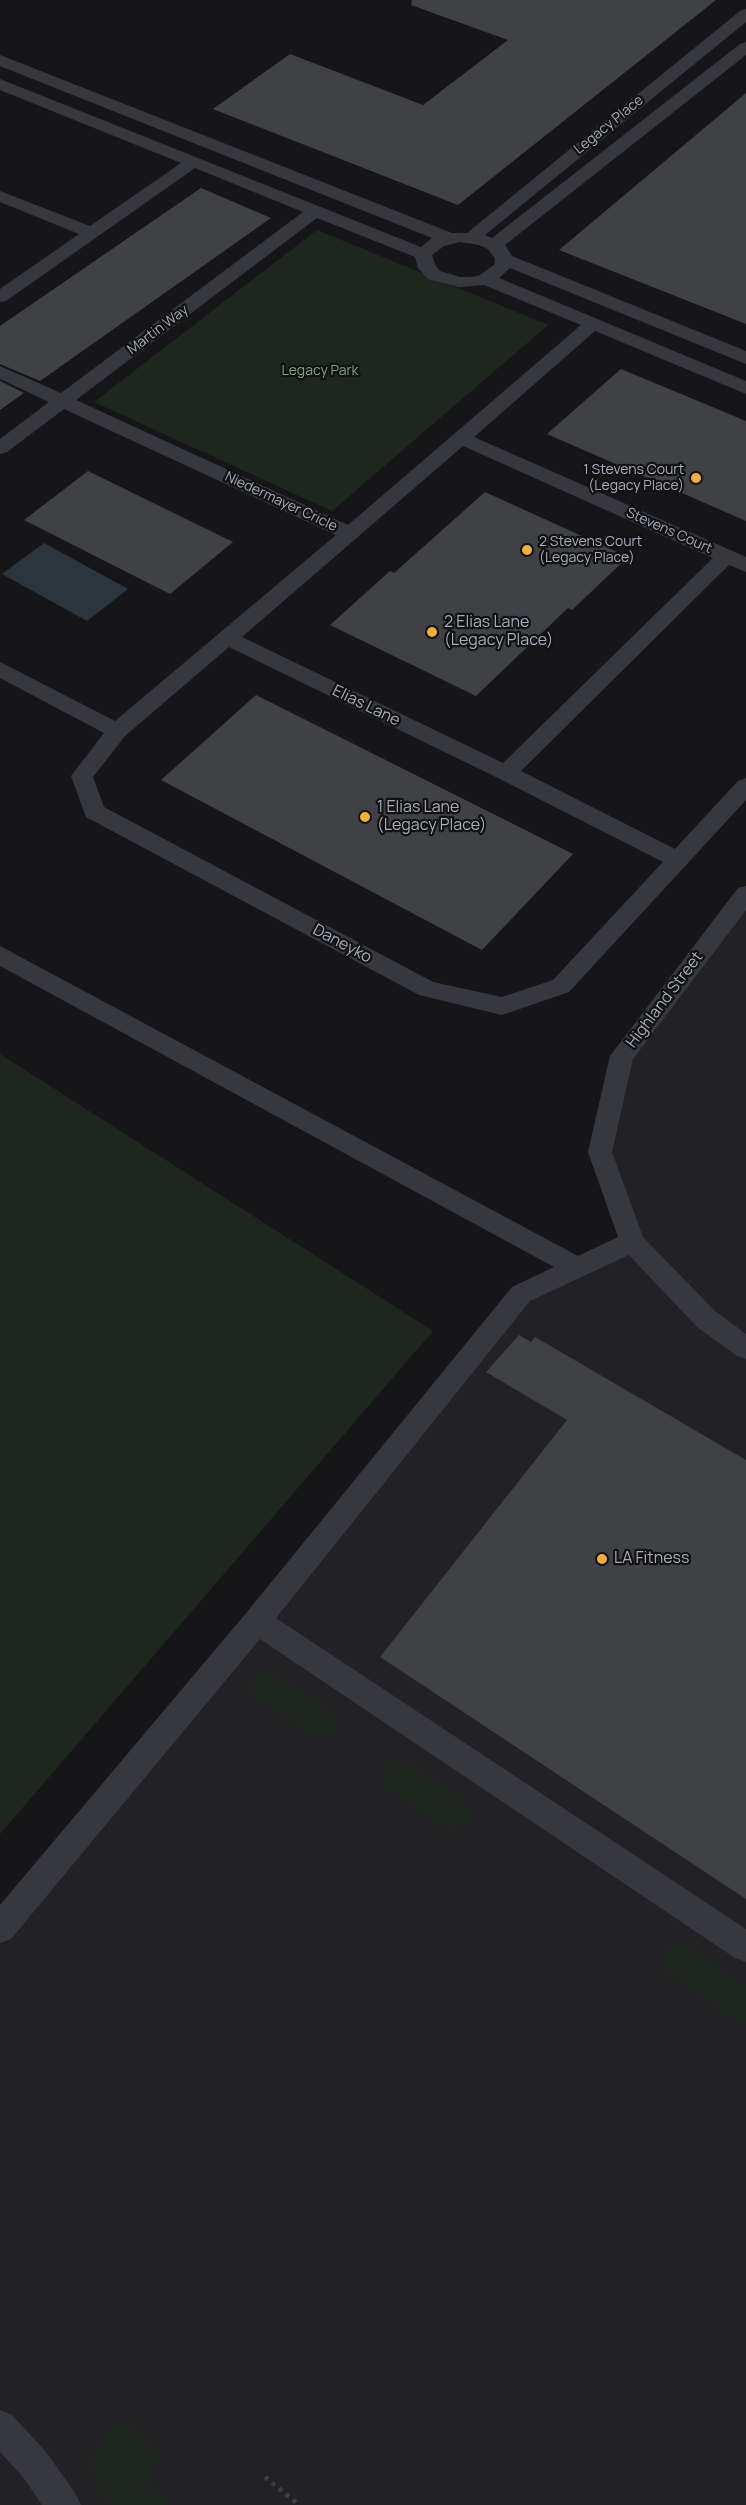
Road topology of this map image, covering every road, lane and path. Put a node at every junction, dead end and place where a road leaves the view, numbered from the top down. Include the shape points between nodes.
1 (746, 14) edge
2 (746, 46) edge
3 (0, 60) edge
4 (0, 84) edge
5 (176, 130) junction
6 (152, 145) junction
7 (193, 162) junction
8 (0, 196) edge
9 (315, 211) junction
10 (93, 233) junction
11 (472, 237) junction
12 (448, 238) junction
13 (499, 252) junction
14 (423, 254) junction
15 (486, 279) junction
16 (0, 297) edge
17 (593, 324) junction
18 (746, 358) edge
19 (0, 372) edge
20 (746, 388) edge
21 (62, 402) junction
22 (461, 438) junction
23 (0, 448) edge
24 (350, 534) junction
25 (736, 560) edge
26 (227, 638) junction
27 (0, 669) edge
28 (117, 731) junction
29 (506, 773) junction
30 (746, 786) edge
31 (678, 860) junction
32 (746, 894) edge
33 (0, 955) edge
34 (632, 1242) junction
35 (578, 1268) junction
36 (746, 1348) edge
37 (256, 1621) junction
38 (0, 1928) edge
39 (746, 1947) edge
40 (0, 2427) edge
41 (265, 2477) dead end
42 (63, 2505) edge
43 (299, 2505) edge

1 - 11 lane, Legacy Place
2 - 13 lane, Legacy Place
3 - 5 lane
4 - 6 lane
5 - 6 lane
5 - 12 lane
6 - 7 lane
7 - 9 lane
7 - 10 lane
8 - 10 lane
9 - 14 lane
9 - 21 lane, Martin Way
10 - 16 lane
11 - 12 lane
11 - 13 lane
12 - 14 lane
13 - 15 lane, Legacy Place via 502,267
13 - 18 lane
14 - 15 lane via 427,268 446,280
15 - 17 lane
17 - 20 lane
17 - 22 lane
19 - 21 lane, Niedermayer Cricle
21 - 23 lane, Martin Way
21 - 24 lane, Niedermayer Cricle
22 - 24 lane
22 - 25 lane, Stevens Court
24 - 26 lane, Niedermayer Cricle
25 - 29 lane
26 - 28 lane, Niedermayer Cricle
26 - 29 lane, Elias Lane
27 - 28 lane
28 - 31 lane, Daneyko via 82,776 94,812 428,989 502,1006 561,986
29 - 31 lane, Elias Lane
30 - 31 lane, Daneyko
32 - 34 lane, Highland Street via 622,1056 600,1152
33 - 35 lane
34 - 35 lane
34 - 36 lane, Highland Street via 706,1319
35 - 37 lane via 521,1294
37 - 38 lane
37 - 39 lane
40 - 42 lane via 35,2465
41 - 43 path

